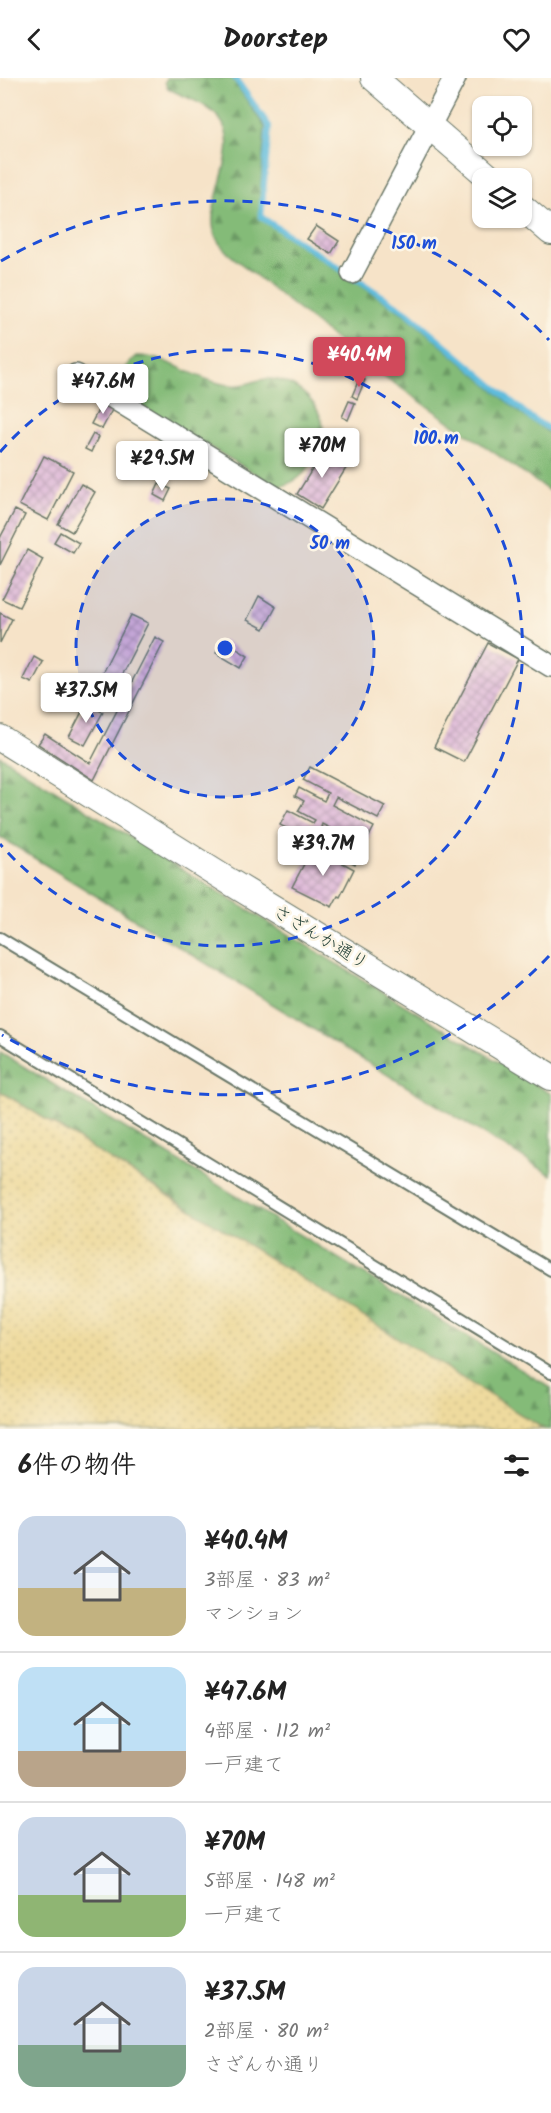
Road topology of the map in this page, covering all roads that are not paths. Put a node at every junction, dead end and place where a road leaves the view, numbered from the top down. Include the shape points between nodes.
1 (374, 78) edge
2 (455, 78) edge
3 (430, 126) junction
4 (478, 168) edge
5 (532, 216) edge
6 (551, 232) edge
7 (352, 273) dead end
8 (76, 375) dead end
9 (551, 666) edge
10 (0, 738) edge
11 (0, 938) edge
12 (0, 1036) edge
13 (551, 1077) edge
14 (551, 1270) edge
15 (551, 1373) edge

1 - 3 street
2 - 3 street
3 - 4 street
3 - 7 street
5 - 6 street
8 - 9 street
10 - 13 street, さざんか通り
11 - 14 lane
12 - 15 lane

